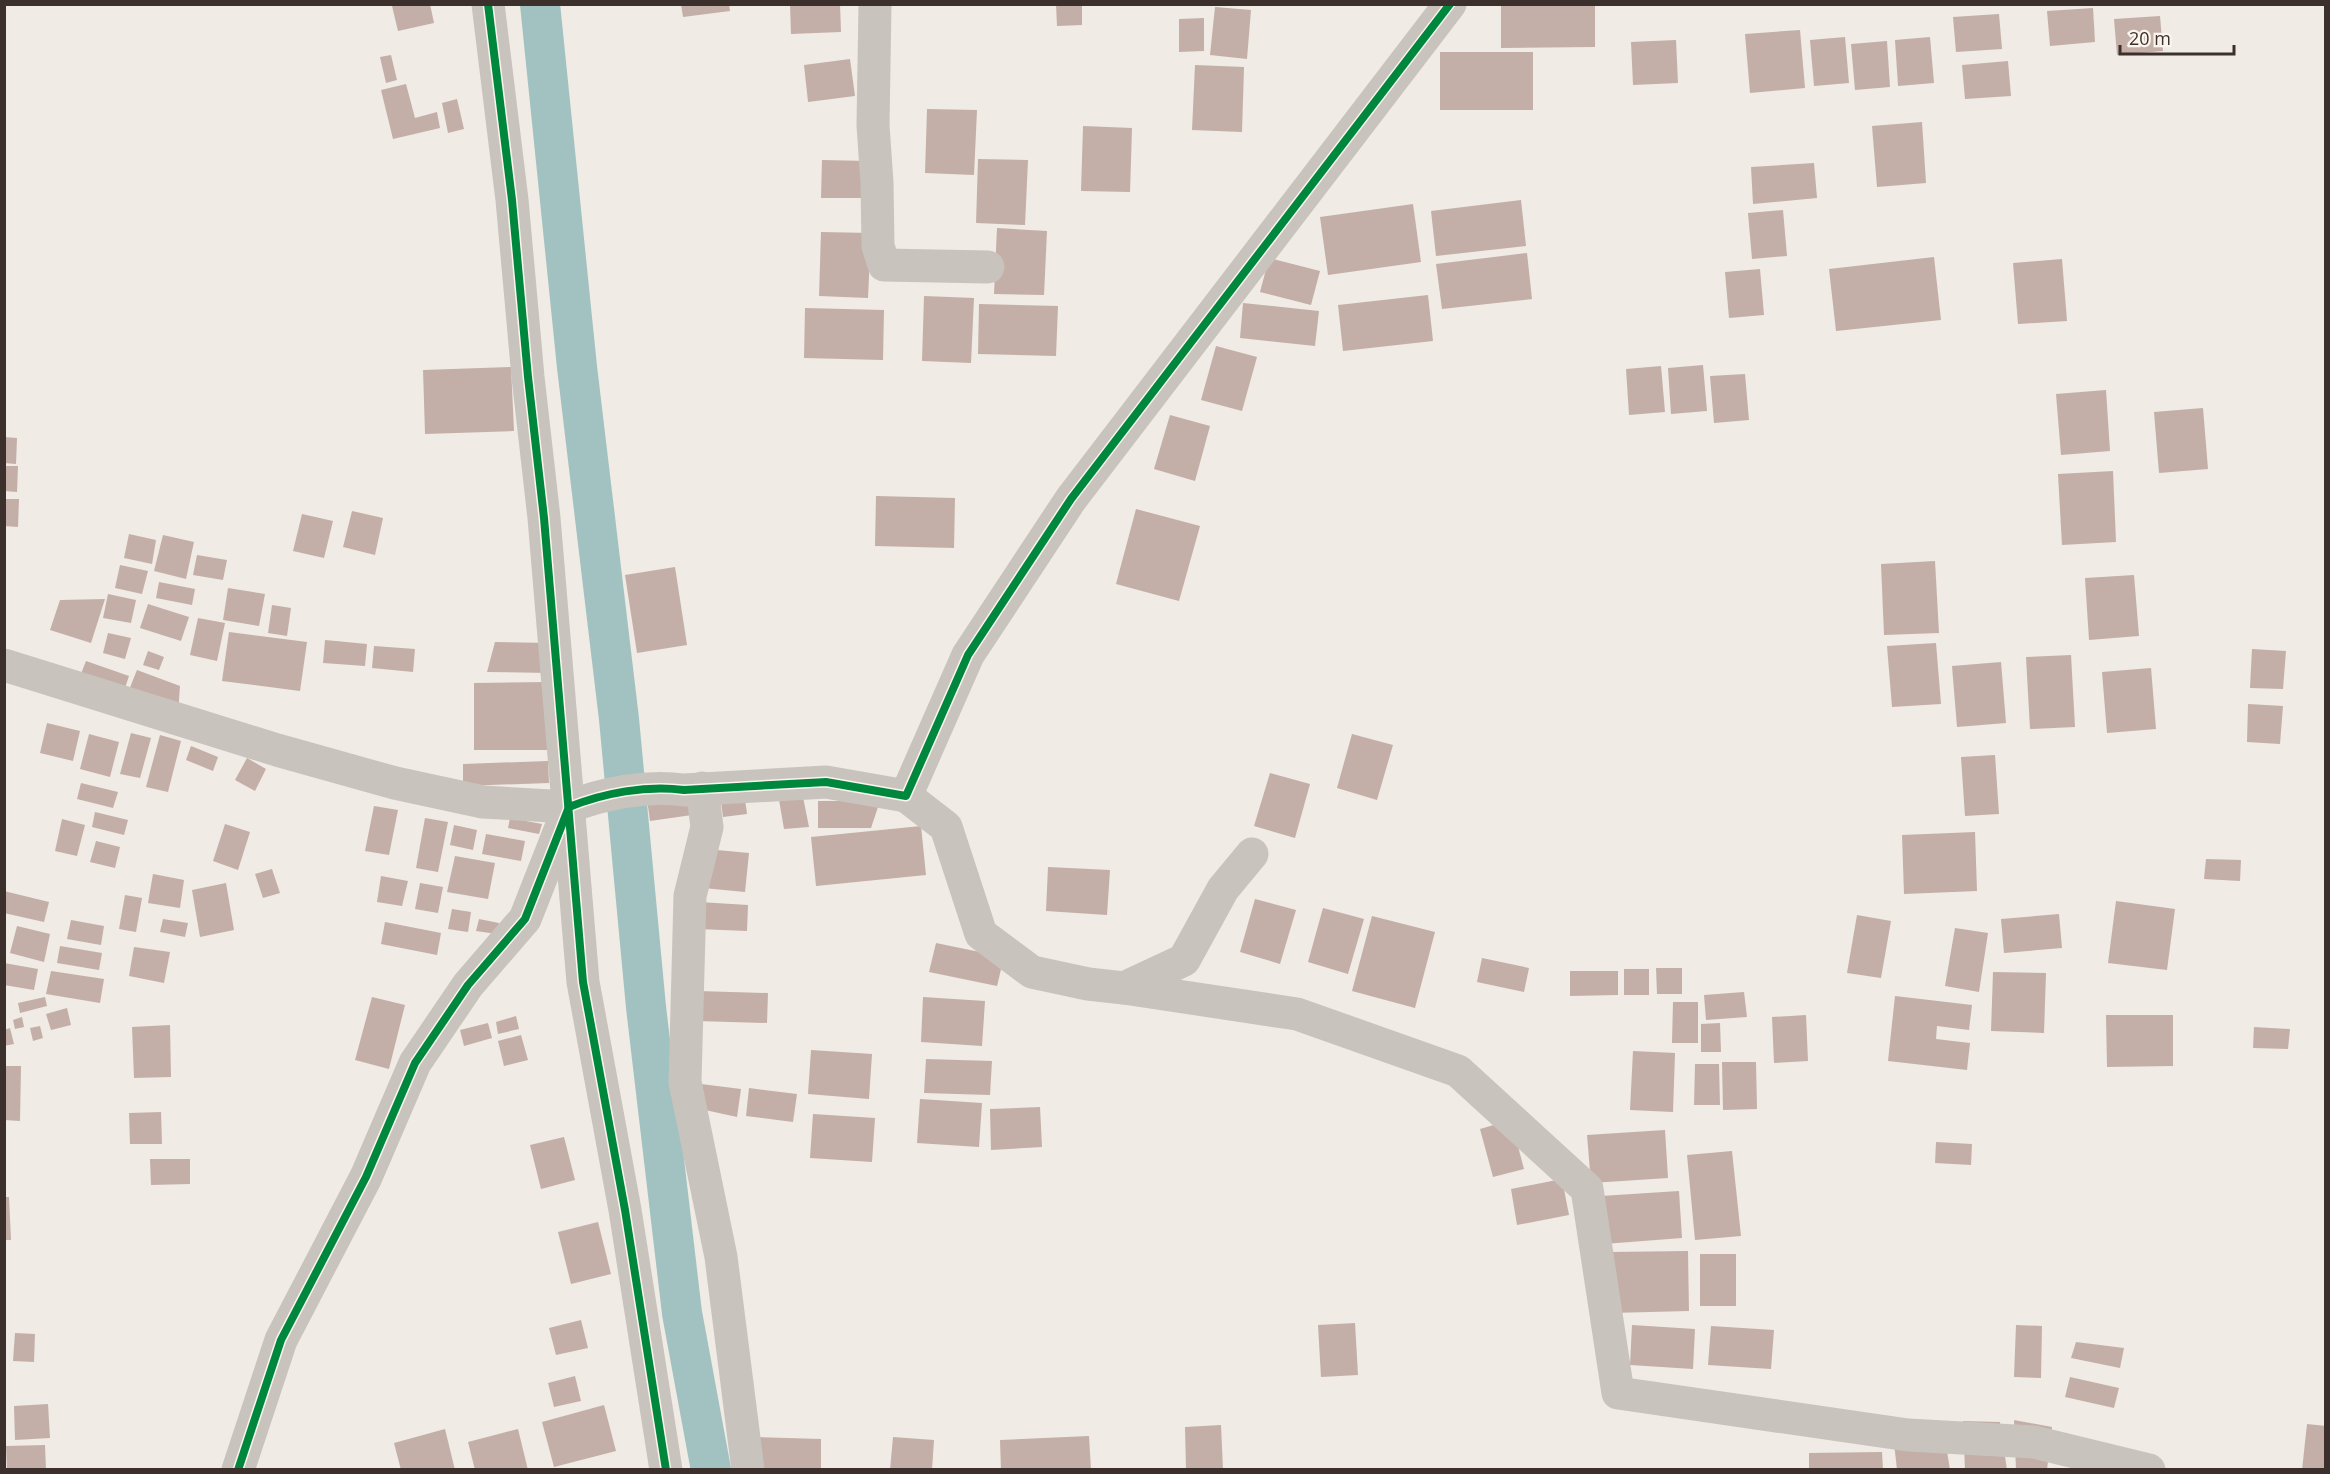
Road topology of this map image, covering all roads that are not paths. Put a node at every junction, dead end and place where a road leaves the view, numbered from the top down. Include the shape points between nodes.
1 (488, 4) edge
2 (875, 4) edge
3 (1450, 4) edge
4 (988, 267) dead end
5 (4, 665) edge
6 (702, 788) junction
7 (906, 796) junction
8 (583, 802) junction
9 (1252, 854) dead end
10 (1124, 988) junction
11 (238, 1470) edge
12 (666, 1470) edge
13 (748, 1470) edge
14 (2149, 1470) edge

1 - 8 street via 544,518
2 - 4 street via 873,125 878,246 884,265
3 - 7 street via 1071,499 968,655
5 - 8 street via 395,783 483,802
6 - 7 street via 826,782
6 - 8 street via 668,788
6 - 13 street via 707,827 690,896 685,1082 721,1257
7 - 10 street via 946,827 981,934 1032,972
8 - 11 street via 525,919 468,985 415,1063 366,1177 281,1340
8 - 12 street via 583,982 625,1210
9 - 10 street via 1223,889 1184,960
10 - 14 street via 1297,1014 1458,1071 1587,1189 1618,1393 1908,1435 2034,1442

